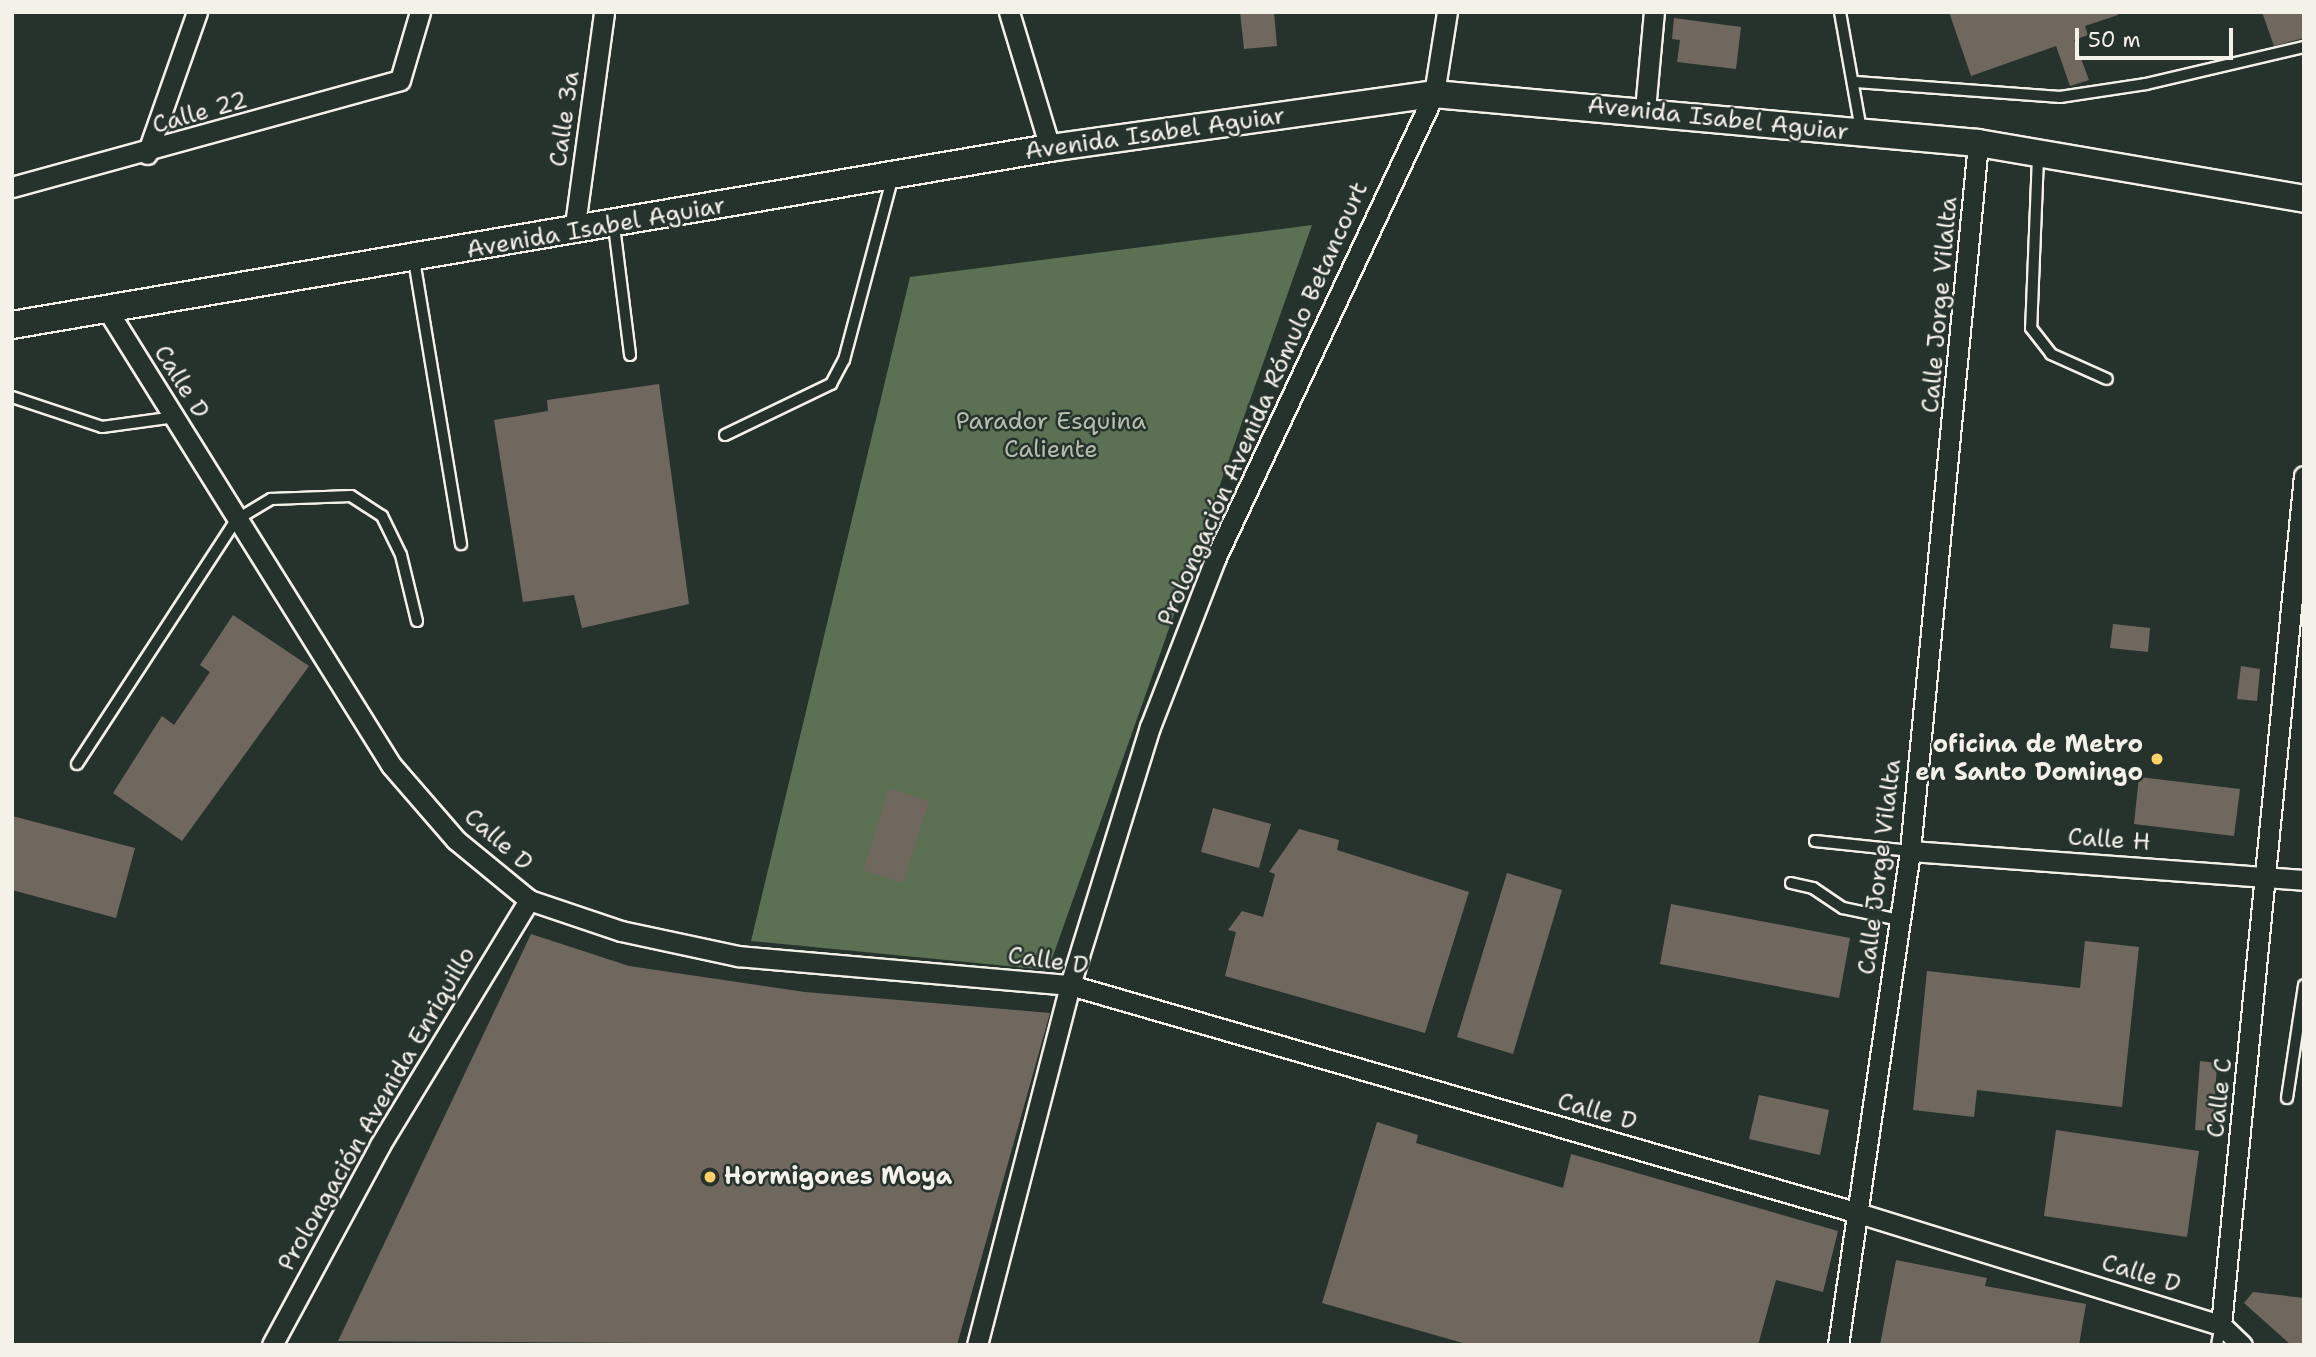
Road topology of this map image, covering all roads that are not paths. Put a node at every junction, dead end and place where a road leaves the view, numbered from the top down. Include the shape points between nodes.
1 (197, 12) edge
2 (420, 12) edge
3 (604, 12) edge
4 (1009, 12) edge
5 (1447, 12) edge
6 (1654, 12) edge
7 (1840, 12) edge
8 (2304, 47) edge
9 (1856, 82) junction
10 (1434, 94) junction
11 (1645, 110) junction
12 (1861, 134) junction
13 (1978, 143) junction
14 (1050, 148) junction
15 (2039, 153) junction
16 (147, 154) junction
17 (894, 176) junction
18 (12, 187) edge
19 (2304, 199) edge
20 (614, 226) junction
21 (574, 232) junction
22 (414, 260) junction
23 (108, 311) junction
24 (12, 325) edge
25 (630, 355) dead end
26 (2107, 379) dead end
27 (12, 397) edge
28 (175, 417) junction
29 (725, 436) dead end
30 (2304, 476) edge
31 (236, 520) junction
32 (461, 544) dead end
33 (417, 621) dead end
34 (77, 764) dead end
35 (1815, 841) dead end
36 (1910, 851) junction
37 (2268, 877) junction
38 (2304, 880) edge
39 (1791, 883) dead end
40 (529, 900) junction
41 (1899, 920) junction
42 (1070, 985) junction
43 (2304, 985) edge
44 (2287, 1098) dead end
45 (1855, 1212) junction
46 (2221, 1325) junction
47 (272, 1345) edge
48 (977, 1345) edge
49 (1838, 1345) edge
50 (2217, 1345) edge
51 (2242, 1345) edge

1 - 16 street
2 - 16 street, Calle 22 via 400,80
3 - 21 street, Calle 3a
4 - 14 street
5 - 10 street, Prolongación Avenida Rómulo Betancourt
6 - 11 street
7 - 9 lane
8 - 9 lane via 2146,84 2060,97
9 - 12 lane
10 - 11 main road, Avenida Isabel Aguiar
10 - 14 main road, Avenida Isabel Aguiar
10 - 42 street, Prolongación Avenida Rómulo Betancourt via 1215,559 1150,727
11 - 12 main road, Avenida Isabel Aguiar
12 - 13 main road, Avenida Isabel Aguiar
13 - 15 main road, Avenida Isabel Aguiar
13 - 36 street, Calle Jorge Vilalta
14 - 17 main road, Avenida Isabel Aguiar
15 - 19 main road, Avenida Isabel Aguiar
15 - 26 lane via 2031,328 2060,360
16 - 18 street, Calle 22
17 - 20 main road, Avenida Isabel Aguiar
17 - 29 lane via 844,360 831,384
20 - 21 main road, Avenida Isabel Aguiar
20 - 25 lane
21 - 22 main road, Avenida Isabel Aguiar
22 - 23 main road, Avenida Isabel Aguiar
22 - 32 lane
23 - 24 main road, Avenida Isabel Aguiar
23 - 28 street, Calle D
27 - 28 lane via 102,428
28 - 31 street, Calle D
30 - 37 street, Calle C
31 - 33 lane via 271,499 351,496 382,516 401,555
31 - 34 lane
31 - 40 street, Calle D via 391,765 456,840
35 - 36 lane
36 - 37 street, Calle H
36 - 41 street, Calle Jorge Vilalta
37 - 38 street, Calle H
37 - 46 street, Calle C
39 - 41 lane via 1813,888 1843,908
40 - 42 street, Calle D via 621,931 738,956
40 - 47 street, Prolongación Avenida Enriquillo via 386,1133
41 - 45 street, Calle Jorge Vilalta
42 - 45 street, Calle D
42 - 48 street, Prolongación Avenida Rómulo Betancourt
43 - 44 lane
45 - 46 street, Calle D
45 - 49 street, Calle Jorge Vilalta
46 - 50 lane
46 - 51 street, Calle D

